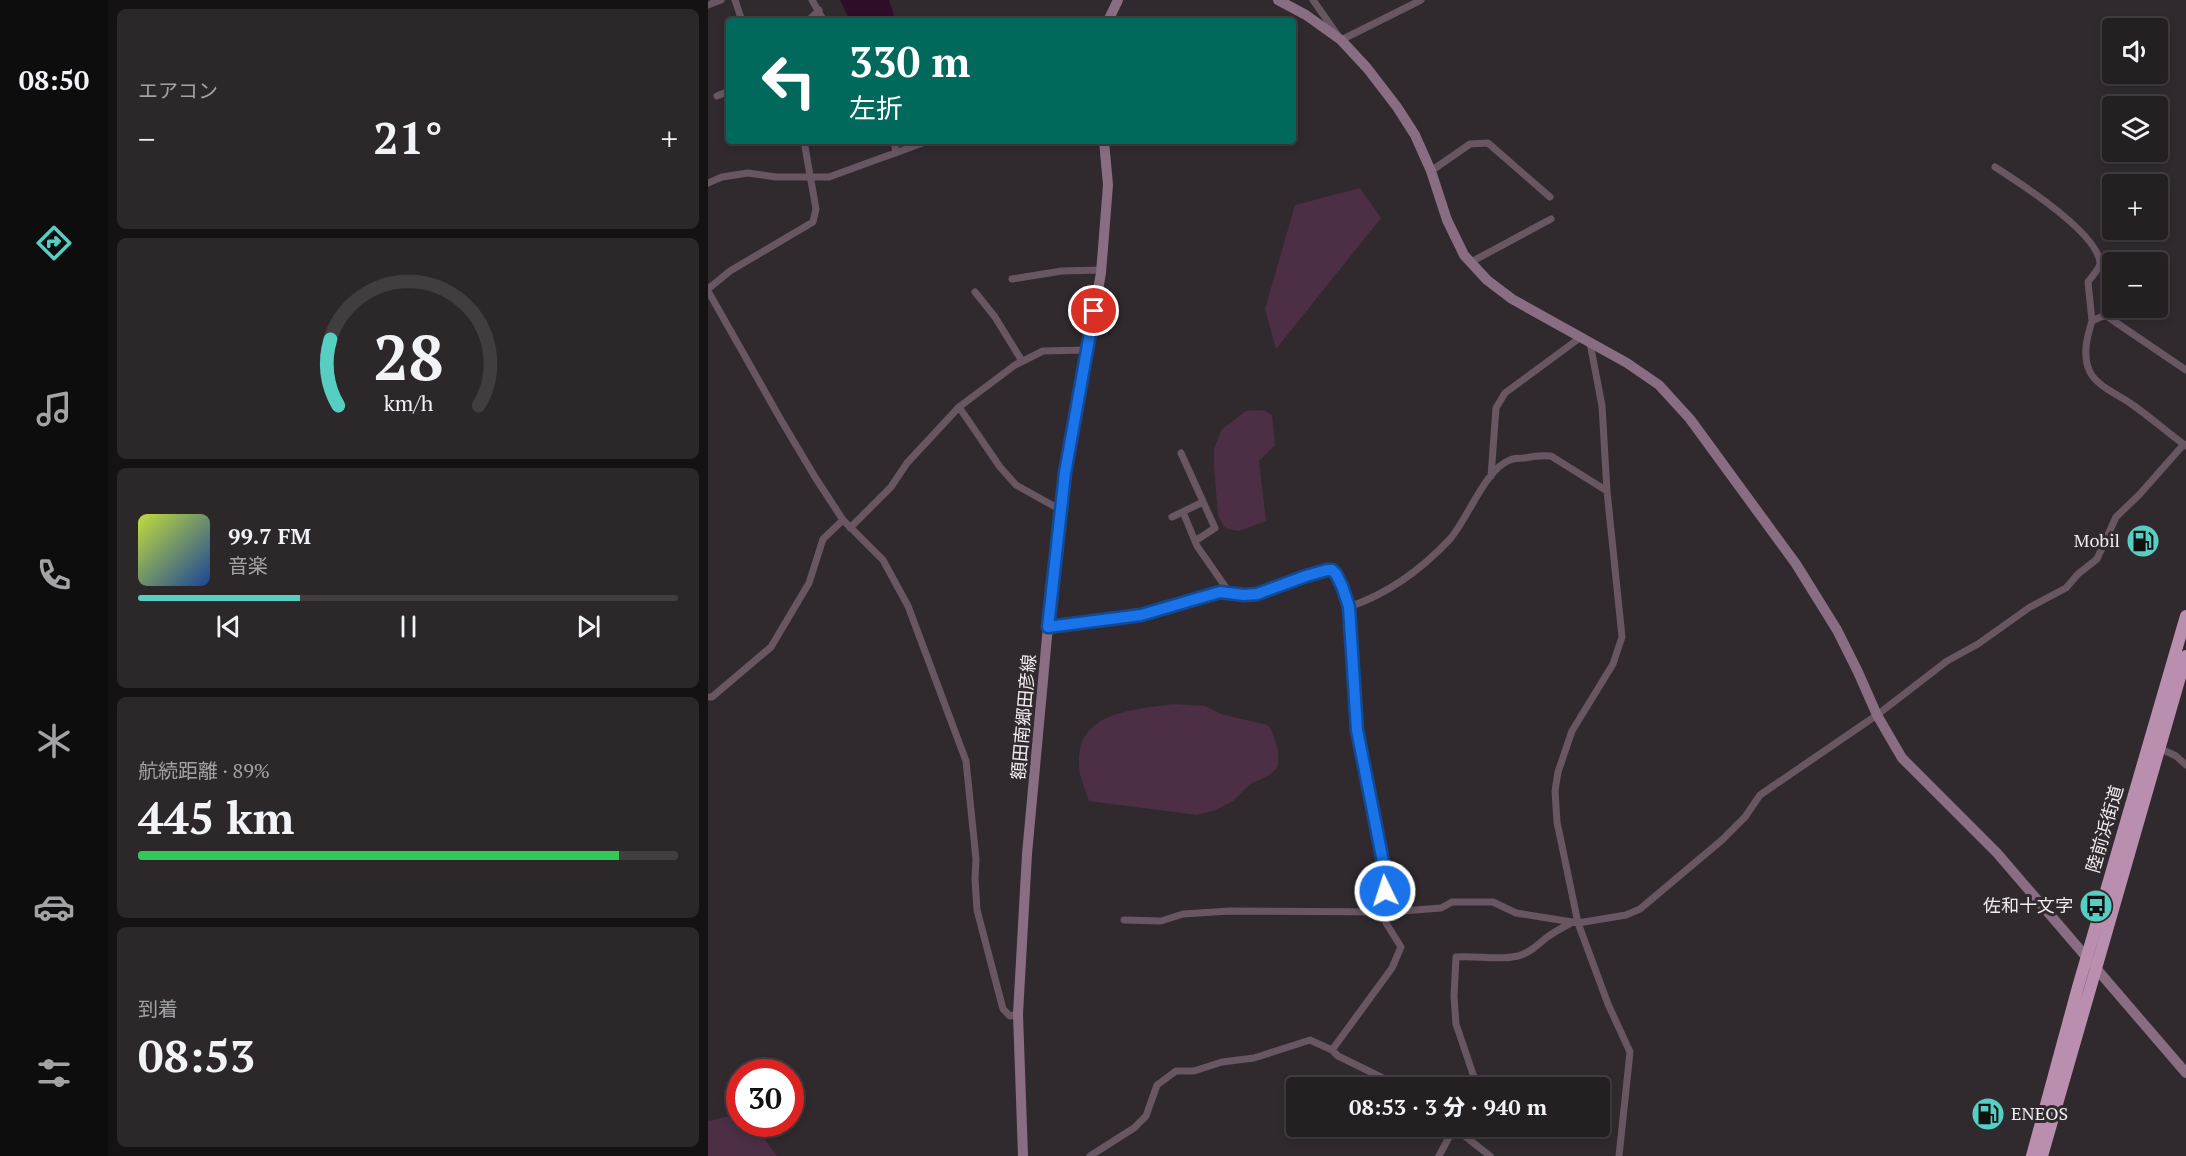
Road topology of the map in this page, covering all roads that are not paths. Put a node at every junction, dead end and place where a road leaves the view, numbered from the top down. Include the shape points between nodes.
1 (721, 0) edge
2 (735, 0) edge
3 (812, 0) edge
4 (1118, 0) edge
5 (1278, 0) edge
6 (1314, 0) edge
7 (1421, 0) edge
8 (708, 5) edge
9 (819, 10) junction
10 (1306, 15) junction
11 (741, 18) edge
12 (811, 18) edge
13 (823, 18) edge
14 (1109, 18) edge
15 (1341, 40) junction
16 (726, 92) edge
17 (717, 96) dead end
18 (805, 144) edge
19 (894, 144) edge
20 (920, 144) edge
21 (1104, 144) edge
22 (896, 153) junction
23 (1995, 167) dead end
24 (1431, 171) junction
25 (811, 178) junction
26 (708, 183) edge
27 (1550, 197) dead end
28 (1551, 219) dead end
29 (1471, 262) junction
30 (1101, 270) junction
31 (1012, 279) dead end
32 (708, 290) edge
33 (975, 292) dead end
34 (2092, 321) junction
35 (1586, 340) junction
36 (1086, 350) junction
37 (1022, 361) junction
38 (2186, 370) edge
39 (959, 407) junction
40 (2185, 445) edge
41 (1181, 453) dead end
42 (1491, 476) junction
43 (1606, 491) junction
44 (1203, 502) junction
45 (1061, 510) junction
46 (1183, 512) junction
47 (1172, 517) dead end
48 (843, 520) junction
49 (850, 528) junction
50 (1195, 541) junction
51 (1229, 592) junction
52 (1349, 607) junction
53 (2186, 616) edge
54 (1048, 627) junction
55 (2186, 656) edge
56 (708, 697) edge
57 (1877, 715) junction
58 (2159, 748) junction
59 (2186, 765) edge
60 (1385, 911) junction
61 (1124, 920) dead end
62 (1574, 923) junction
63 (2086, 959) junction
64 (2096, 968) junction
65 (1018, 1014) junction
66 (1332, 1050) junction
67 (2186, 1073) edge
68 (1381, 1077) edge
69 (1473, 1077) edge
70 (1449, 1137) edge
71 (1464, 1137) edge
72 (1023, 1156) edge
73 (1090, 1156) edge
74 (1439, 1156) edge
75 (1490, 1156) edge
76 (1619, 1156) edge
77 (2031, 1156) edge
78 (2042, 1156) edge

1 - 8 street
2 - 11 street
3 - 9 street
4 - 14 street
5 - 10 street
6 - 10 street
6 - 15 street
7 - 15 street
9 - 12 street
9 - 13 street
10 - 15 street
15 - 24 street via 1397,106
16 - 17 street
18 - 25 street
19 - 22 street
20 - 22 street
21 - 30 street, 額田南郷田彦線 via 1108,185
22 - 25 street via 829,177
23 - 34 street via 2070,220 2092,244 2100,262 2088,282
24 - 27 street via 1470,144 1488,143
24 - 29 street via 1447,220
25 - 26 street via 748,173
25 - 32 street via 816,209 813,222 730,271
28 - 29 street
29 - 35 street via 1512,299
30 - 31 street
30 - 36 street, 額田南郷田彦線
32 - 48 street
33 - 37 street
34 - 38 street via 2105,315
34 - 40 street via 2086,357 2095,380
35 - 42 street via 1505,393 1496,408
35 - 43 street via 1602,406
35 - 57 street via 1659,385 1690,419 1796,564 1836,630
36 - 37 street via 1044,351
36 - 45 street, 額田南郷田彦線
37 - 39 street
39 - 45 street via 1017,485
39 - 49 street via 907,463 891,487
40 - 57 street via 2116,517 2097,560 2066,588 1947,661
41 - 44 street
42 - 43 street via 1509,460 1551,456
42 - 52 street via 1452,537 1434,555 1373,599
43 - 62 street via 1622,637 1613,664 1572,731 1555,791
44 - 46 street
44 - 50 street via 1215,528
45 - 54 street, 額田南郷田彦線
46 - 47 street
46 - 50 street
48 - 49 street
48 - 56 street via 822,539 809,584 771,647
49 - 65 street via 883,560 908,606 966,761 977,910 1003,1009 1010,1016
50 - 51 street
51 - 52 street via 1257,594 1332,570
51 - 54 street via 1141,615
52 - 60 street via 1357,730 1385,872
53 - 63 highway, 陸前浜街道
54 - 65 street, 額田南郷田彦線 via 1027,854
55 - 58 highway, 陸前浜街道
57 - 62 street via 1760,795 1722,840 1640,909
57 - 63 street via 1902,758 1997,853
58 - 59 street
58 - 64 highway, 陸前浜街道
60 - 61 street via 1230,911 1183,914 1161,921
60 - 62 street via 1441,908 1452,902 1492,902 1516,913
60 - 66 street via 1386,923 1401,947 1400,955
62 - 69 street via 1518,956 1456,957 1456,1024
62 - 76 street via 1630,1052
63 - 64 street
63 - 77 highway, 陸前浜街道
64 - 67 street
64 - 78 highway, 陸前浜街道
65 - 72 street, 額田南郷田彦線
66 - 68 street
66 - 73 street via 1310,1041 1254,1058 1176,1071 1157,1085 1146,1116 1134,1128
70 - 74 street
71 - 75 street

